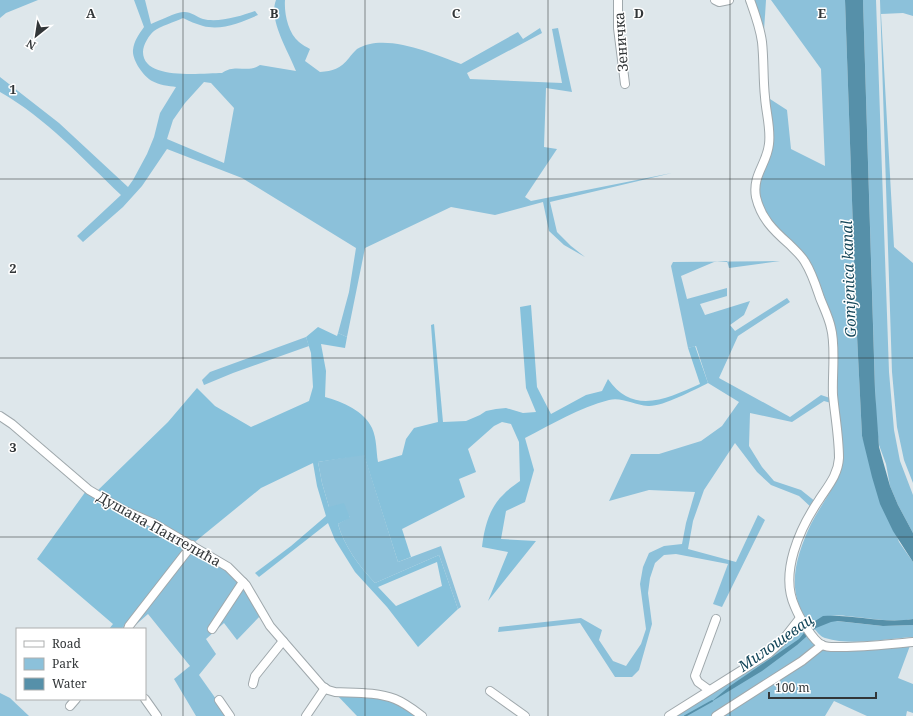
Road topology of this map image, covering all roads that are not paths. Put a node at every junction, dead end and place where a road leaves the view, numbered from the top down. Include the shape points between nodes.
1 (618, 0) edge
2 (715, 0) edge
3 (729, 0) edge
4 (750, 0) edge
5 (625, 84) dead end
6 (0, 416) edge
7 (192, 545) junction
8 (243, 582) junction
9 (716, 619) dead end
10 (802, 621) junction
11 (128, 628) edge
12 (212, 629) dead end
13 (282, 640) junction
14 (913, 642) edge
15 (822, 645) junction
16 (253, 684) dead end
17 (325, 688) junction
18 (709, 690) junction
19 (490, 691) dead end
20 (146, 700) edge
21 (219, 700) dead end
22 (157, 716) edge
23 (230, 716) edge
24 (306, 716) edge
25 (422, 716) edge
26 (525, 716) edge
27 (670, 716) edge
28 (716, 716) edge

1 - 5 street, Зеничка via 618,28
2 - 3 street
4 - 10 street via 762,43 770,133 767,154 757,175 757,200 768,224 804,260 828,317 833,338 833,395 839,460 831,485 819,500 794,550 790,586 794,606
6 - 7 street, Душана Пантелића via 89,490
7 - 8 street, Душана Пантелића via 228,567
7 - 11 street
8 - 12 street
8 - 13 street, Душана Пантелића via 270,626
9 - 18 street via 695,676 698,682
10 - 15 street
10 - 18 street via 769,653
13 - 16 street via 255,676
13 - 17 street, Душана Пантелића
14 - 15 street via 830,647
15 - 28 street via 802,661
17 - 24 street
17 - 25 street via 335,692 385,696 402,702
18 - 27 street
19 - 26 street
20 - 22 street
21 - 23 street

